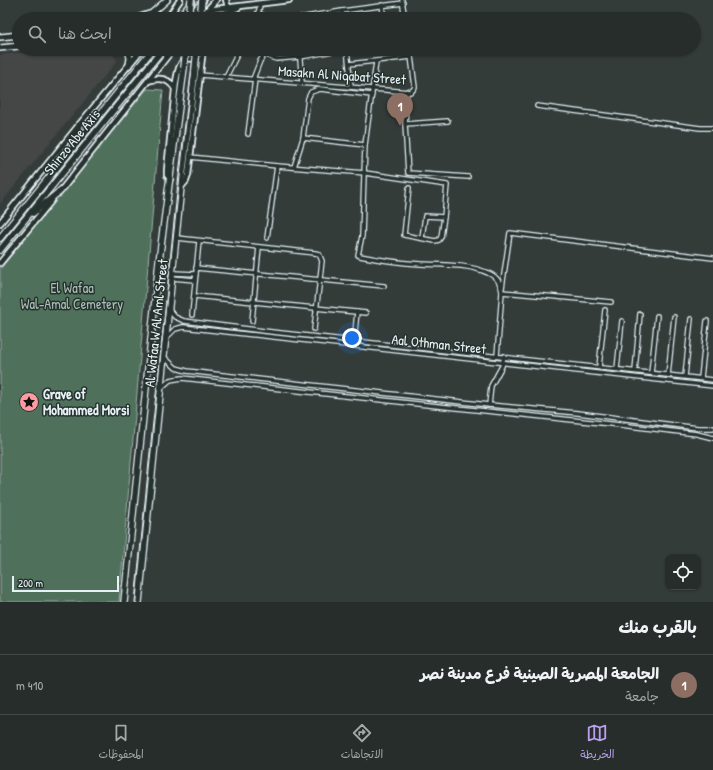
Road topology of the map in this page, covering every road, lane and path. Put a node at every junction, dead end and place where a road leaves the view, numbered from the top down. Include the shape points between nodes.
1 (167, 0) edge
2 (180, 0) edge
3 (192, 0) edge
4 (203, 0) edge
5 (216, 0) edge
6 (226, 0) edge
7 (289, 0) edge
8 (387, 0) edge
9 (403, 2) edge
10 (260, 4) junction
11 (382, 5) junction
12 (388, 5) junction
13 (239, 6) junction
14 (228, 7) junction
15 (207, 10) joint
16 (342, 11) joint
17 (153, 12) edge
18 (172, 12) edge
19 (183, 12) edge
20 (189, 12) edge
21 (194, 12) edge
22 (201, 12) edge
23 (230, 12) edge
24 (258, 12) edge
25 (336, 12) edge
26 (383, 12) edge
27 (404, 12) edge
28 (12, 36) edge
29 (0, 37) edge
30 (12, 47) edge
31 (0, 48) edge
32 (130, 56) edge
33 (136, 56) edge
34 (148, 56) edge
35 (157, 56) edge
36 (167, 56) edge
37 (185, 56) edge
38 (196, 56) edge
39 (202, 56) edge
40 (236, 56) edge
41 (263, 56) edge
42 (269, 56) edge
43 (306, 56) edge
44 (347, 56) edge
45 (300, 57) junction
46 (411, 58) joint
47 (376, 62) junction
48 (201, 64) junction
49 (349, 64) junction
50 (129, 65) junction
51 (200, 75) junction
52 (226, 77) junction
53 (254, 79) junction
54 (147, 82) junction
55 (302, 82) junction
56 (351, 86) junction
57 (175, 89) junction
58 (372, 89) junction
59 (407, 91) junction
60 (372, 95) junction
61 (537, 106) dead end
62 (448, 121) dead end
63 (405, 124) junction
64 (79, 125) junction
65 (713, 128) edge
66 (248, 134) dead end
67 (303, 138) junction
68 (365, 145) junction
69 (72, 150) junction
70 (190, 157) junction
71 (276, 166) junction
72 (294, 167) junction
73 (364, 173) junction
74 (448, 176) junction
75 (468, 177) dead end
76 (170, 179) junction
77 (447, 185) junction
78 (181, 187) junction
79 (408, 188) dead end
80 (61, 190) junction
81 (444, 216) junction
82 (24, 221) junction
83 (0, 223) edge
84 (1, 235) edge
85 (177, 238) junction
86 (267, 238) dead end
87 (422, 238) junction
88 (199, 241) junction
89 (259, 247) junction
90 (0, 250) edge
91 (713, 258) edge
92 (0, 263) edge
93 (196, 268) junction
94 (257, 273) junction
95 (186, 274) junction
96 (196, 274) junction
97 (173, 276) junction
98 (186, 279) junction
99 (319, 279) junction
100 (195, 280) junction
101 (384, 286) dead end
102 (502, 291) junction
103 (194, 296) junction
104 (254, 302) junction
105 (611, 302) dead end
106 (316, 308) junction
107 (169, 310) junction
108 (605, 310) dead end
109 (357, 312) junction
110 (366, 313) dead end
111 (640, 314) dead end
112 (192, 315) dead end
113 (657, 316) dead end
114 (674, 317) dead end
115 (691, 319) dead end
116 (181, 320) junction
117 (252, 321) dead end
118 (622, 321) dead end
119 (707, 321) dead end
120 (180, 327) junction
121 (314, 329) dead end
122 (354, 332) dead end
123 (166, 338) junction
124 (497, 356) junction
125 (504, 356) junction
126 (164, 357) junction
127 (504, 363) junction
128 (599, 367) junction
129 (617, 369) junction
130 (634, 371) junction
131 (177, 373) junction
132 (651, 373) junction
133 (668, 375) junction
134 (685, 376) junction
135 (701, 378) junction
136 (711, 379) edge
137 (708, 386) junction
138 (713, 386) edge
139 (161, 388) junction
140 (419, 398) junction
141 (418, 404) junction
142 (489, 405) junction
143 (713, 429) edge
144 (713, 436) edge
145 (124, 602) edge
146 (139, 602) edge

1 - 17 main road
2 - 18 street
3 - 19 main road
3 - 20 main road, bridge
4 - 21 main road
4 - 22 main road, bridge
5 - 15 street
6 - 14 street
7 - 10 street
8 - 12 street
9 - 12 street
9 - 27 street
10 - 13 street
10 - 24 street
11 - 12 street
11 - 16 street
11 - 26 street
13 - 14 street
13 - 23 street
14 - 15 street
16 - 25 street
28 - 29 main road
30 - 31 main road
32 - 50 main road
33 - 50 street
34 - 69 main road, Shinzo Abe Axis
35 - 82 main road, Shinzo Abe Axis
36 - 54 street
37 - 76 main road, bridge
38 - 78 main road, bridge
39 - 48 street, Al Wafaa W Al Aml Street
40 - 52 street
41 - 53 street via 257,65
42 - 45 street via 276,59
43 - 45 street
44 - 49 street
45 - 55 street
46 - 47 street
46 - 59 street, Masakn Al Niqabat Street via 415,87 412,91
47 - 49 street
47 - 58 street
48 - 51 street, Al Wafaa W Al Aml Street
48 - 57 street, Al Wafaa W Al Aml Street via 198,60 191,59 182,62
49 - 56 street
50 - 64 street
51 - 52 street, Masakn Al Niqabat Street
51 - 70 street, Al Wafaa W Al Aml Street
52 - 53 street, Masakn Al Niqabat Street
53 - 55 street, Masakn Al Niqabat Street
53 - 66 street
54 - 57 street via 156,78 165,79
54 - 80 street
55 - 56 street, Masakn Al Niqabat Street
56 - 58 street, Masakn Al Niqabat Street
57 - 76 street, Al Wafaa W Al Aml Street via 166,170
58 - 59 street, Masakn Al Niqabat Street
58 - 60 street
59 - 63 street
60 - 67 street via 314,90 308,98
60 - 68 street
61 - 65 street
62 - 63 street
63 - 74 street via 408,173
64 - 69 main road
64 - 83 street
67 - 68 street
67 - 72 street
68 - 73 street
69 - 84 main road, Shinzo Abe Axis
70 - 71 street
70 - 78 street, Al Wafaa W Al Aml Street via 186,181
71 - 72 street
71 - 86 street
72 - 73 street
73 - 77 street
73 - 102 street via 359,256 484,271 498,280
74 - 75 street
74 - 77 street
76 - 145 main road, Al Wafaa W Al Aml Street via 156,288
77 - 81 street
78 - 85 main road, Al Wafaa W Al Aml Street
79 - 87 street via 403,233 406,236
80 - 82 main road
80 - 92 street
81 - 87 street via 425,216
81 - 87 street via 441,238
82 - 90 main road, Shinzo Abe Axis
85 - 88 street
85 - 97 main road, Al Wafaa W Al Aml Street
88 - 89 street
88 - 93 street
89 - 94 street
89 - 99 street via 317,253 322,261
91 - 102 street via 510,233
93 - 94 street
93 - 96 street
94 - 99 street
94 - 104 street
95 - 96 street
95 - 97 street
95 - 98 street
96 - 100 street
97 - 98 street
97 - 107 main road, Al Wafaa W Al Aml Street
98 - 100 street
99 - 101 street
99 - 106 street
100 - 103 street
102 - 105 street
102 - 124 street
103 - 104 street
103 - 112 street
104 - 106 street
104 - 117 street
106 - 109 street
106 - 121 street
107 - 116 street
107 - 123 main road, Al Wafaa W Al Aml Street
108 - 128 street
109 - 110 street
109 - 122 street
111 - 130 street
113 - 132 street
114 - 133 street
115 - 134 street
116 - 120 street
116 - 124 street, Aal Othman Street
118 - 129 street
119 - 135 street
120 - 123 street
120 - 127 street, Aal Othman Street
123 - 126 main road, Al Wafaa W Al Aml Street
124 - 125 street, Aal Othman Street
125 - 127 street
125 - 128 street, Aal Othman Street
126 - 131 street
126 - 139 main road, Al Wafaa W Al Aml Street
127 - 137 street, Aal Othman Street
127 - 142 street via 491,386
128 - 129 street, Aal Othman Street
129 - 130 street, Aal Othman Street
130 - 132 street, Aal Othman Street
131 - 139 street
131 - 140 street via 187,371
131 - 141 street
132 - 133 street, Aal Othman Street
133 - 134 street, Aal Othman Street
134 - 135 street, Aal Othman Street
135 - 136 street, Aal Othman Street
136 - 137 street
137 - 138 street, Aal Othman Street
139 - 146 main road, Al Wafaa W Al Aml Street
140 - 141 street
140 - 142 street
141 - 144 street
142 - 143 street
143 - 144 street

